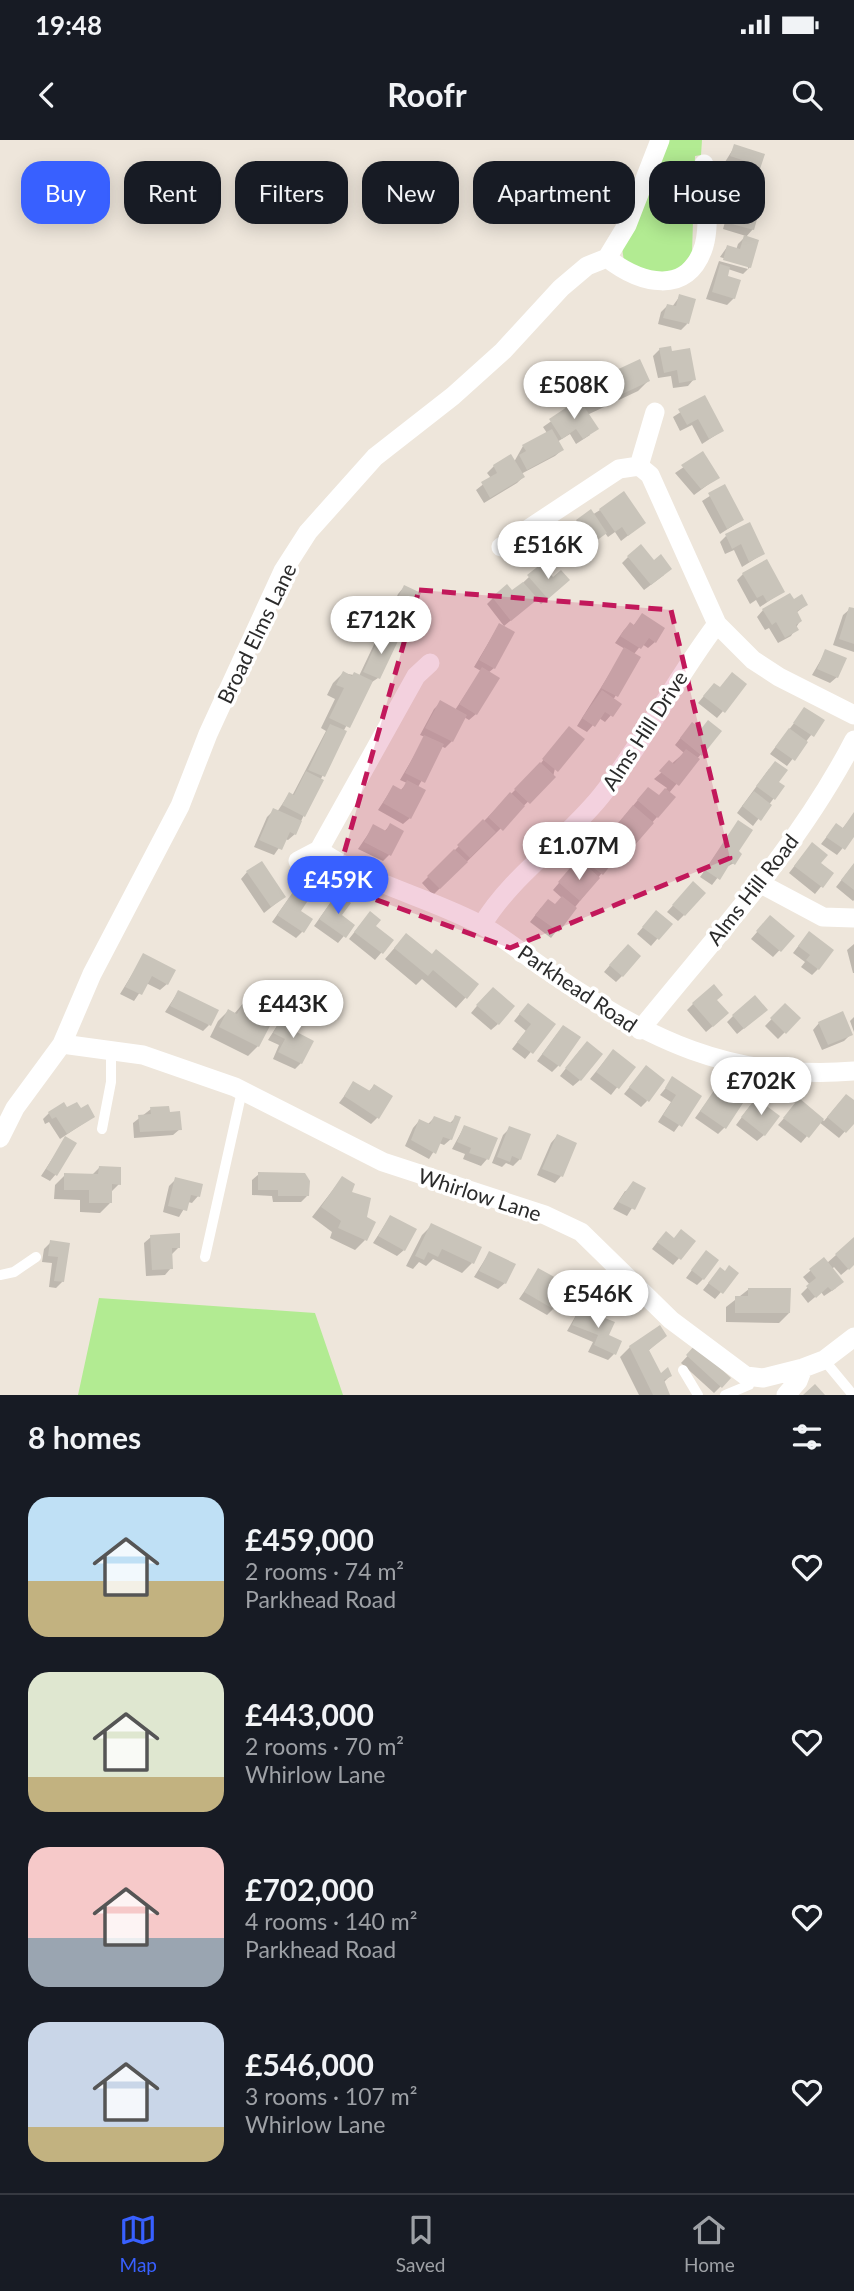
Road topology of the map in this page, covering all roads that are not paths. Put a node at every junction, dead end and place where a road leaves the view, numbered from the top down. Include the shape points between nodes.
1 (660, 140) edge
2 (706, 224) edge
3 (607, 258) junction
4 (655, 412) dead end
5 (639, 466) junction
6 (501, 547) dead end
7 (717, 624) junction
8 (430, 663) dead end
9 (854, 715) edge
10 (854, 740) edge
11 (319, 850) junction
12 (298, 861) dead end
13 (760, 883) junction
14 (854, 918) edge
15 (482, 925) junction
16 (640, 1030) junction
17 (62, 1044) junction
18 (111, 1051) junction
19 (854, 1071) edge
20 (242, 1091) junction
21 (102, 1129) dead end
22 (0, 1138) edge
23 (36, 1257) dead end
24 (205, 1257) dead end
25 (0, 1275) edge
26 (854, 1337) edge
27 (824, 1360) junction
28 (803, 1368) junction
29 (683, 1370) dead end
30 (749, 1385) edge
31 (698, 1395) edge
32 (725, 1395) edge
33 (786, 1395) edge
34 (853, 1395) edge

1 - 3 street, Broad Elms Lane via 628,225
2 - 3 street via 705,244 698,260 687,272 662,282 626,273
3 - 17 street, Broad Elms Lane via 587,266 483,369 375,457 309,532 283,571 180,806 92,974
4 - 5 street
5 - 6 street via 619,469
5 - 7 street via 650,475
7 - 9 street via 753,660
7 - 15 street, Alms Hill Drive via 601,796 493,906
8 - 11 street via 416,676
10 - 13 street, Alms Hill Road
11 - 12 street
11 - 15 street, Parkhead Road via 361,875
13 - 14 street via 823,917
13 - 16 street, Alms Hill Road
15 - 16 street, Parkhead Road
16 - 19 street, Parkhead Road via 678,1047 738,1064 824,1073
17 - 18 street, Whirlow Lane
17 - 22 street, Broad Elms Lane via 11,1106
18 - 20 street, Whirlow Lane via 143,1055
18 - 21 lane via 111,1082
20 - 24 lane
20 - 30 street, Whirlow Lane via 383,1162 545,1215 581,1232 671,1320
23 - 25 lane via 14,1272
26 - 27 street
27 - 28 street
27 - 34 lane
28 - 30 street
28 - 33 street
29 - 31 lane
30 - 32 lane

